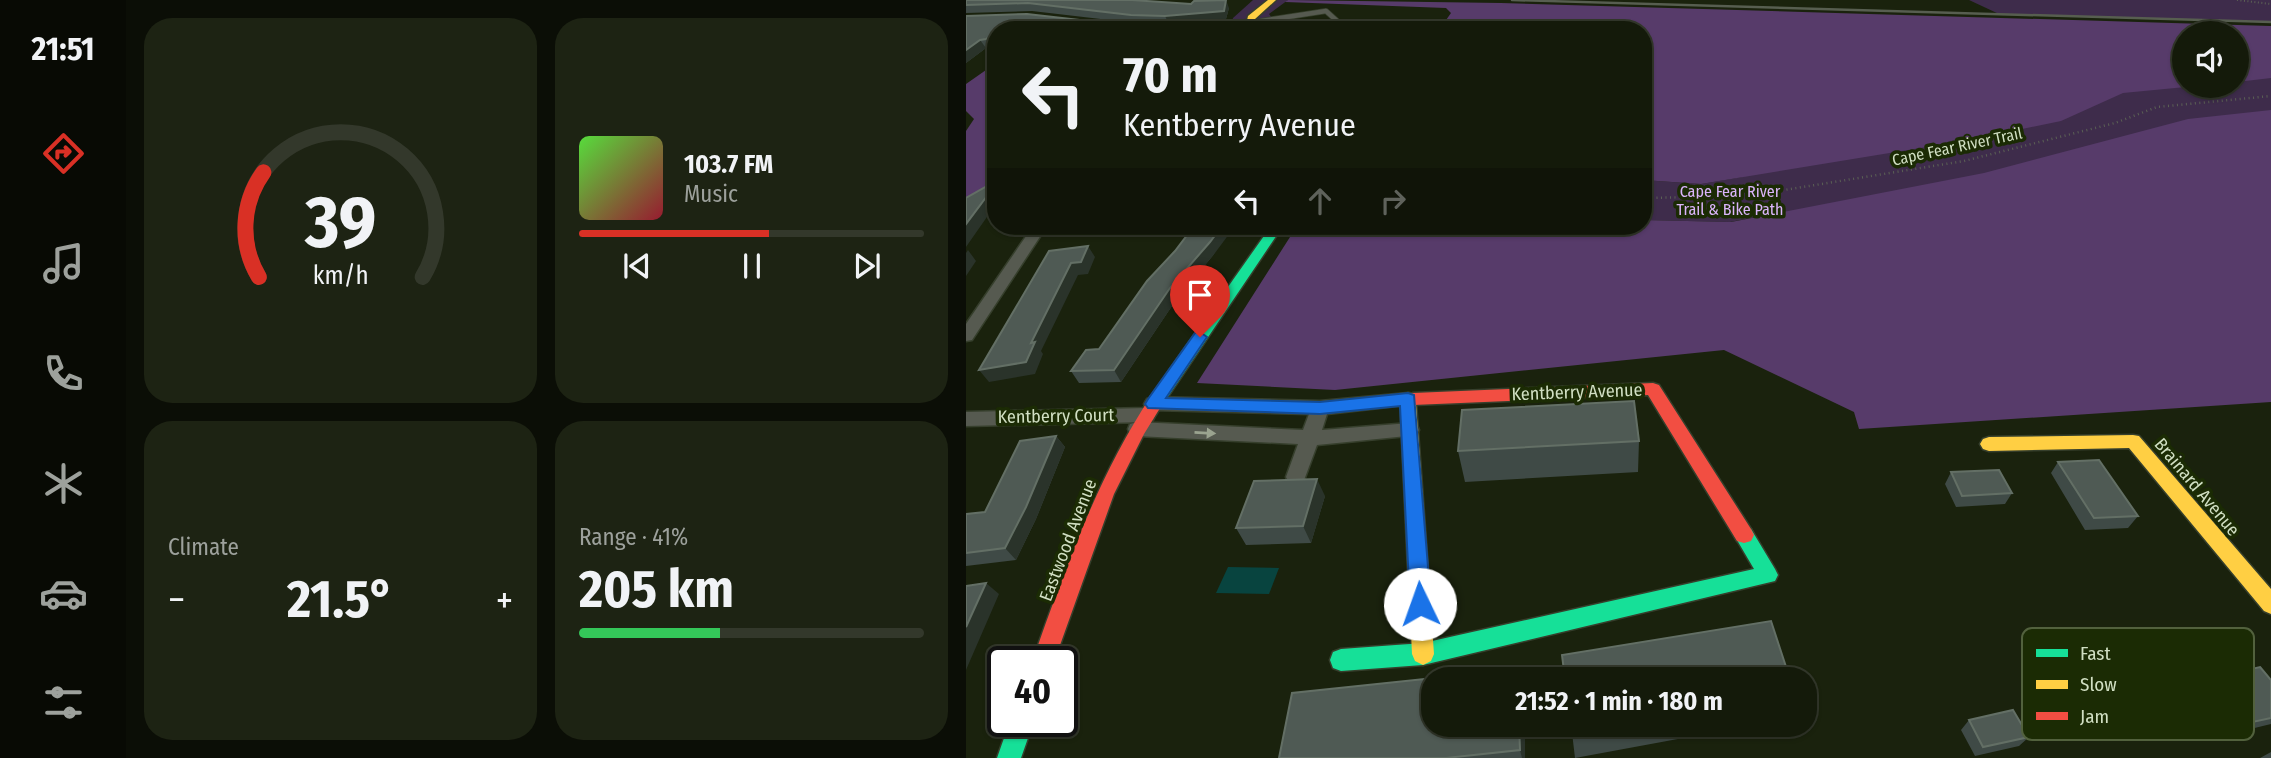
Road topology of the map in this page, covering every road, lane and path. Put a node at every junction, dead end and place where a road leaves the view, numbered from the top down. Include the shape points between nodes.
1 (1272, 0) edge
2 (2237, 0) edge
3 (2271, 4) edge
4 (1253, 21) edge
5 (1275, 21) edge
6 (1337, 21) edge
7 (2271, 96) edge
8 (1652, 198) edge
9 (1034, 235) edge
10 (1271, 235) edge
11 (966, 336) edge
12 (1408, 399) junction
13 (1320, 408) junction
14 (1145, 416) junction
15 (966, 419) edge
16 (1410, 430) junction
17 (1310, 438) junction
18 (1989, 444) dead end
19 (1296, 477) edge
20 (2271, 604) edge
21 (1049, 646) edge
22 (1423, 654) junction
23 (1341, 660) dead end
24 (1016, 737) edge
25 (1009, 758) edge

1 - 4 street
2 - 3 path
5 - 6 lane via 1326,11
7 - 8 path, Cape Fear River Trail via 2157,107 2115,123 1964,160 1747,196
9 - 11 street
10 - 14 street, Eastwood Avenue
12 - 13 street, Kentberry Avenue
12 - 16 street
12 - 22 street, Kentberry Avenue via 1653,389 1768,575
13 - 14 street, Kentberry Avenue
13 - 17 street
14 - 15 street, Kentberry Court
14 -> 17 street
14 - 21 street, Eastwood Avenue via 1097,509
16 - 17 street
16 - 22 street
17 - 19 street
18 - 20 street, Brainard Avenue via 2133,441
22 - 23 street
24 - 25 street

